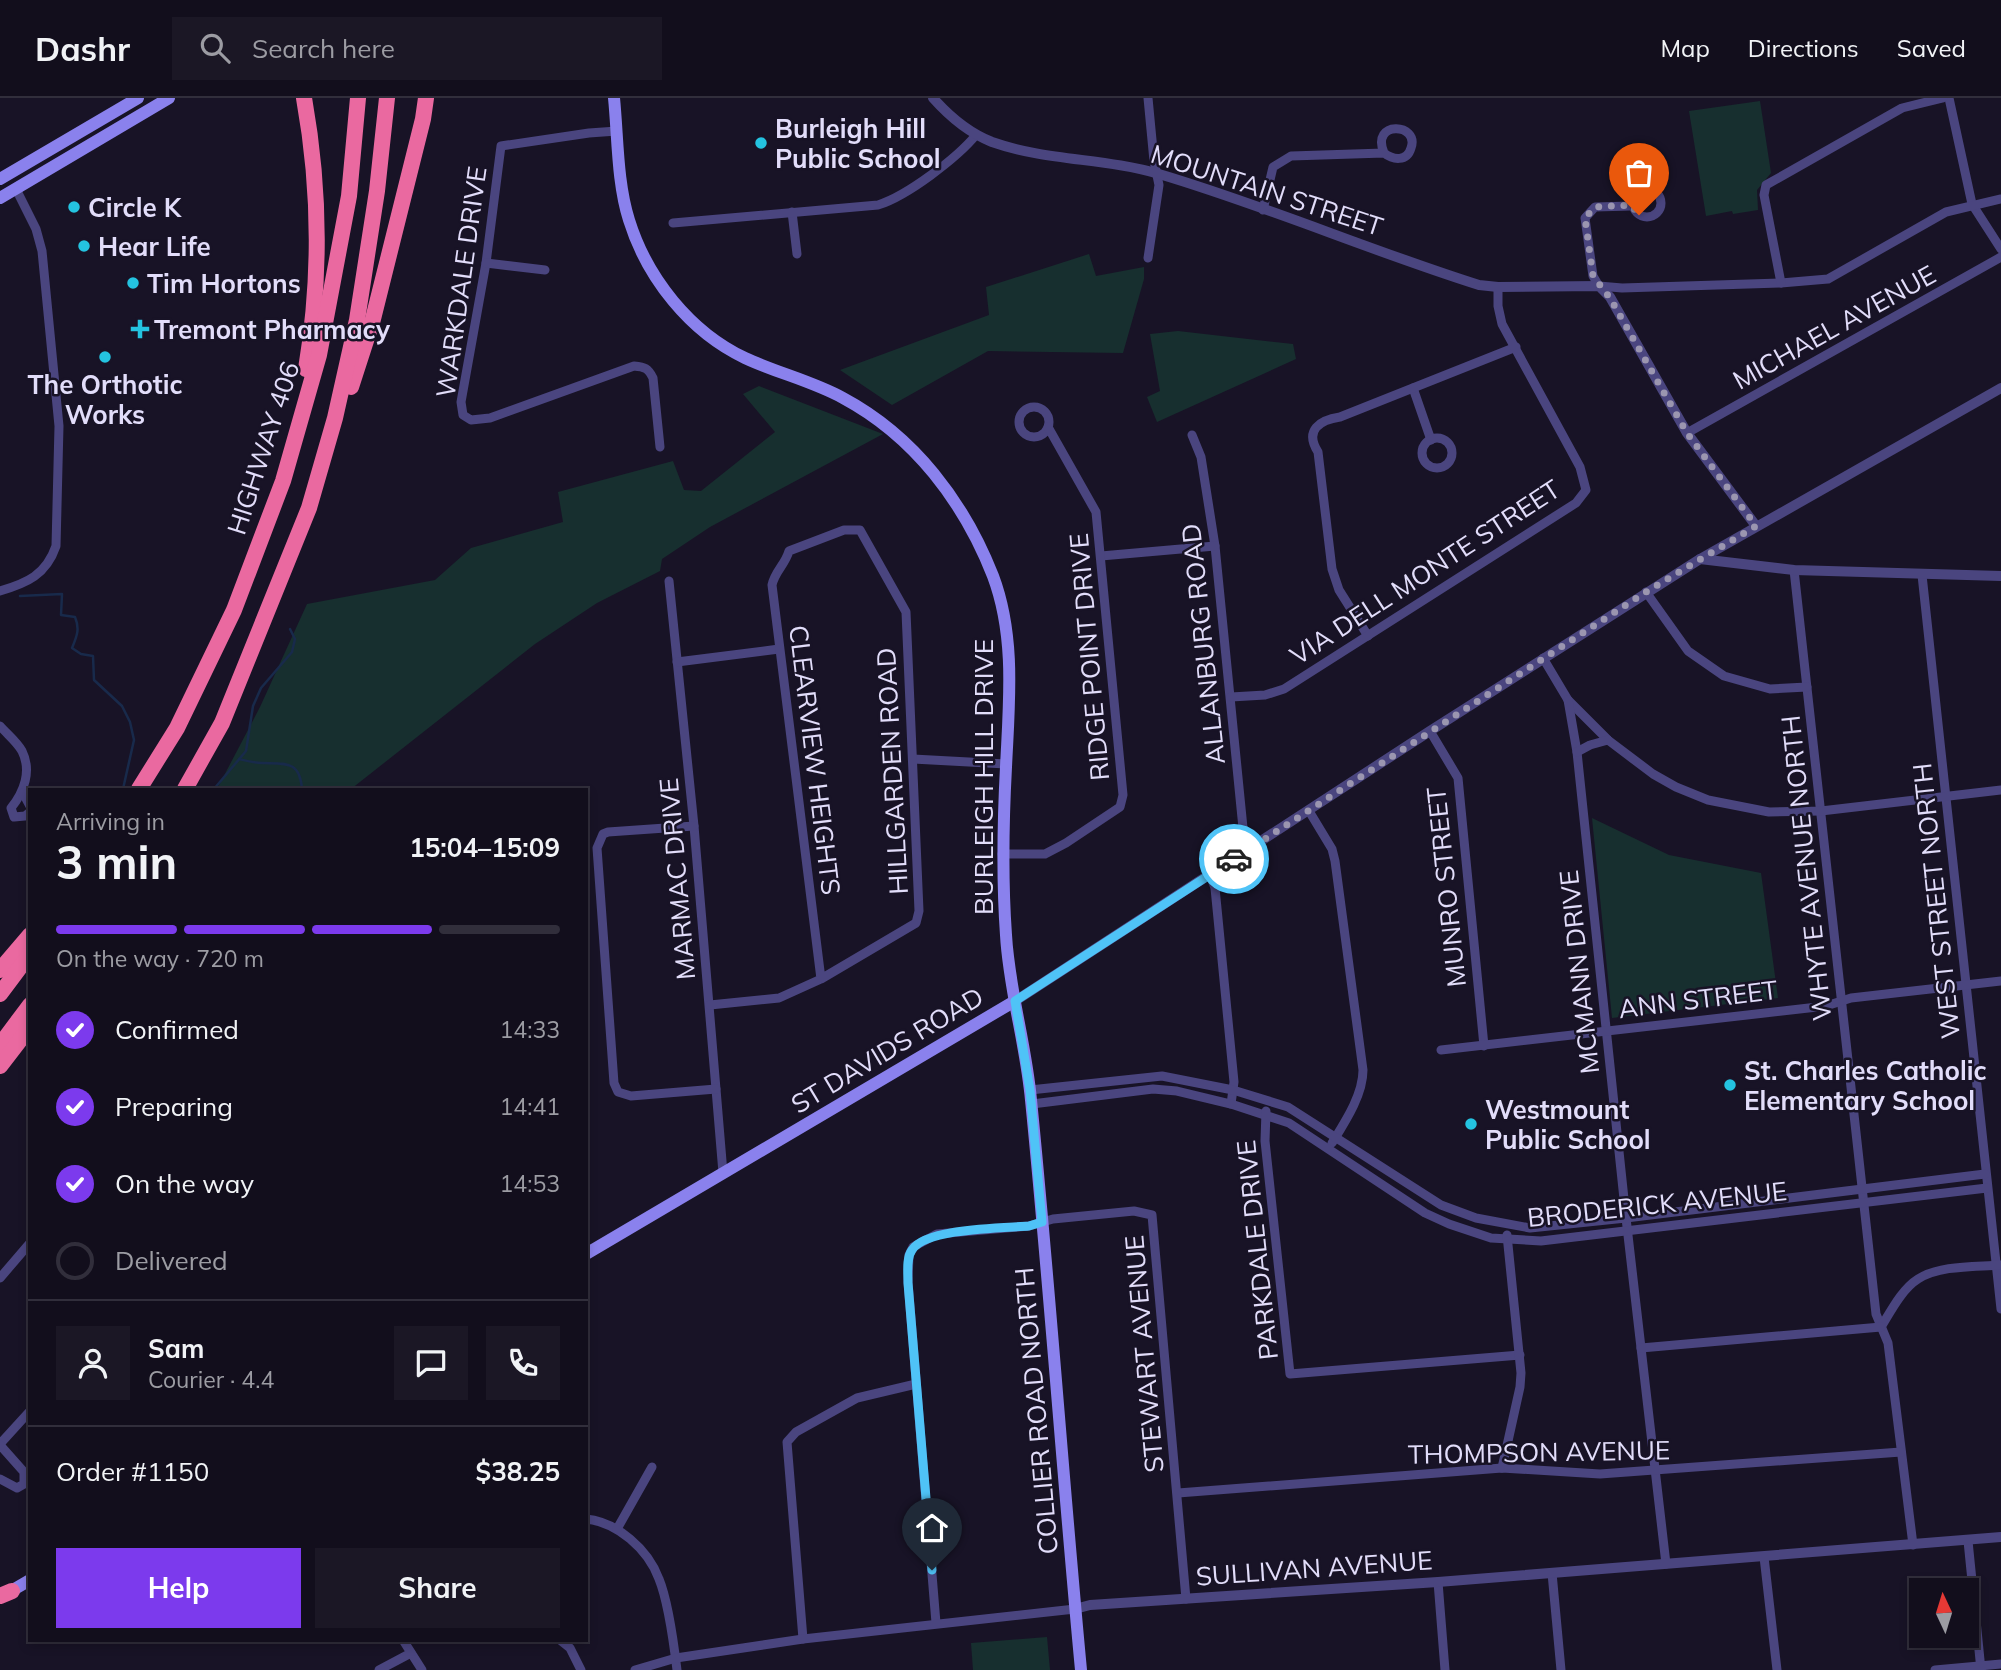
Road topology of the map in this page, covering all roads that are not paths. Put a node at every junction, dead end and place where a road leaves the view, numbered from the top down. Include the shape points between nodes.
1 (138, 98) edge
2 (169, 98) edge
3 (304, 98) edge
4 (358, 98) edge
5 (387, 98) edge
6 (426, 98) edge
7 (614, 98) edge
8 (933, 98) edge
9 (1148, 98) edge
10 (1943, 98) edge
11 (1949, 98) edge
12 (617, 131) junction
13 (976, 135) junction
14 (1384, 153) dead end
15 (1156, 173) junction
16 (5, 176) edge
17 (16, 189) junction
18 (0, 198) edge
19 (2001, 199) edge
20 (1972, 204) junction
21 (1631, 205) dead end
22 (1263, 209) junction
23 (792, 212) junction
24 (673, 223) dead end
25 (2001, 249) edge
26 (797, 254) dead end
27 (2001, 257) edge
28 (1148, 258) dead end
29 (486, 263) junction
30 (545, 270) dead end
31 (1781, 283) junction
32 (1599, 286) junction
33 (1498, 287) junction
34 (1516, 347) junction
35 (1413, 388) junction
36 (2001, 388) edge
37 (1048, 427) dead end
38 (1687, 433) junction
39 (1192, 435) dead end
40 (1431, 440) dead end
41 (660, 447) dead end
42 (283, 481) junction
43 (309, 508) junction
44 (1756, 526) junction
45 (1215, 547) junction
46 (789, 551) joint
47 (1101, 556) junction
48 (1700, 559) junction
49 (1794, 570) junction
50 (1922, 575) junction
51 (2001, 576) edge
52 (669, 581) dead end
53 (0, 592) edge
54 (1646, 592) junction
55 (1368, 636) junction
56 (779, 649) junction
57 (1543, 658) junction
58 (677, 662) junction
59 (1807, 687) junction
60 (1231, 697) junction
61 (1568, 700) junction
62 (0, 726) edge
63 (1430, 731) junction
64 (1608, 740) junction
65 (1577, 752) junction
66 (913, 760) junction
67 (1006, 764) junction
68 (140, 788) edge
69 (186, 788) edge
70 (2001, 790) edge
71 (23, 793) junction
72 (1946, 796) junction
73 (28, 802) edge
74 (1309, 811) junction
75 (1821, 811) junction
76 (28, 814) edge
77 (694, 826) junction
78 (1247, 851) junction
79 (1002, 854) junction
80 (1210, 875) junction
81 (28, 938) edge
82 (28, 957) edge
83 (0, 970) edge
84 (821, 979) junction
85 (2001, 981) edge
86 (1966, 985) junction
87 (0, 994) edge
88 (1015, 1001) junction
89 (1842, 1001) junction
90 (710, 1005) junction
91 (28, 1008) edge
92 (28, 1030) edge
93 (1606, 1031) junction
94 (0, 1045) edge
95 (1484, 1046) junction
96 (1441, 1050) dead end
97 (0, 1066) edge
98 (716, 1088) junction
99 (1030, 1090) junction
100 (1233, 1090) junction
101 (1269, 1101) junction
102 (1032, 1104) junction
103 (1231, 1104) junction
104 (1266, 1114) junction
105 (1335, 1138) junction
106 (1328, 1149) junction
107 (723, 1173) junction
108 (1985, 1174) junction
109 (1987, 1188) junction
110 (1861, 1190) junction
111 (1863, 1203) junction
112 (1626, 1218) junction
113 (1042, 1222) junction
114 (1507, 1225) junction
115 (1628, 1230) junction
116 (1507, 1239) junction
117 (28, 1245) edge
118 (588, 1253) edge
119 (1999, 1265) edge
120 (0, 1278) edge
121 (2001, 1309) edge
122 (1881, 1327) junction
123 (1642, 1348) junction
124 (1520, 1355) junction
125 (916, 1384) junction
126 (28, 1413) edge
127 (0, 1445) edge
128 (1901, 1452) junction
129 (652, 1467) dead end
130 (1502, 1468) junction
131 (1656, 1472) junction
132 (0, 1479) edge
133 (1178, 1493) junction
134 (588, 1519) edge
135 (617, 1529) junction
136 (2001, 1537) edge
137 (1968, 1541) junction
138 (1913, 1545) junction
139 (1764, 1557) junction
140 (1666, 1564) junction
141 (1552, 1573) junction
142 (28, 1581) edge
143 (1438, 1582) junction
144 (4, 1595) edge
145 (1186, 1600) junction
146 (1075, 1609) junction
147 (936, 1623) junction
148 (803, 1639) junction
149 (404, 1642) edge
150 (562, 1642) edge
151 (411, 1653) junction
152 (676, 1658) junction
153 (2001, 1664) edge
154 (1981, 1668) edge
155 (379, 1670) edge
156 (422, 1670) edge
157 (581, 1670) edge
158 (635, 1670) edge
159 (677, 1670) edge
160 (1081, 1670) edge
161 (1445, 1670) edge
162 (1560, 1670) edge
163 (1777, 1670) edge
164 (1935, 1670) edge

1 - 16 main road
2 - 17 main road
3 - 42 highway via 311,137 317,266 311,339
4 - 42 highway, HIGHWAY 406 via 349,196 319,355
5 - 43 highway via 357,320
6 - 43 highway via 373,319
7 - 12 main road, BURLEIGH HILL DRIVE
8 - 13 street, MOUNTAIN STREET
9 - 15 street
10 - 31 street via 1881,118 1766,185
11 - 20 street
12 - 29 street, WARKDALE DRIVE via 501,146
12 - 67 main road, BURLEIGH HILL DRIVE via 629,221 665,290 681,310 743,357 811,383 876,419 930,468 952,496 974,532 1002,604 1010,674
13 - 15 street, MOUNTAIN STREET via 1025,151
13 - 23 street via 964,150 894,200
14 - 22 street via 1291,156 1273,167
15 - 22 street, MOUNTAIN STREET
15 - 28 street via 1159,186
16 - 17 main road
17 - 18 main road
17 - 53 street via 42,251 59,426 56,546 41,574
19 - 20 street
20 - 25 street
20 - 31 street via 1946,212 1828,279
21 - 32 street via 1595,207 1585,218 1593,276
22 - 33 street, MOUNTAIN STREET via 1457,278
23 - 24 street
23 - 26 street
27 - 38 street, MICHAEL AVENUE
29 - 30 street
29 - 41 street, WARKDALE DRIVE via 461,402 463,415 471,420 490,418 634,366 649,369 653,378
31 - 32 street
32 - 33 street, MOUNTAIN STREET
32 - 38 street
33 - 34 street, VIA DELL MONTE STREET via 1502,324
34 - 35 street
34 - 55 street, VIA DELL MONTE STREET via 1580,467 1586,490 1576,503
35 - 40 street
35 - 55 street via 1324,419 1314,430 1332,569 1339,590
36 - 44 street, ST DAVIDS ROAD
37 - 47 street, RIDGE POINT DRIVE via 1095,508
38 - 44 street
39 - 45 street, ALLANBURG ROAD via 1202,457
42 - 68 highway, HIGHWAY 406 via 234,610 177,728
43 - 69 highway via 222,723
44 - 48 street, ST DAVIDS ROAD
45 - 47 street
45 - 60 street, ALLANBURG ROAD
46 - 56 street, CLEARVIEW HEIGHTS via 772,585
46 - 66 street, HILLGARDEN ROAD via 844,530 860,530 906,612
47 - 79 street, RIDGE POINT DRIVE via 1123,795 1120,807 1045,853
48 - 49 street
48 - 54 street, ST DAVIDS ROAD
49 - 50 street
49 - 59 street, WHYTE AVENUE NORTH
50 - 51 street
50 - 72 street, WEST STREET NORTH
52 - 58 street, MARMAC DRIVE
54 - 57 street, ST DAVIDS ROAD
54 - 59 street via 1688,651 1724,676 1770,689
55 - 60 street, VIA DELL MONTE STREET via 1284,689
56 - 58 street
56 - 84 street, CLEARVIEW HEIGHTS
57 - 61 street
57 - 63 street, ST DAVIDS ROAD
58 - 77 street, MARMAC DRIVE
59 - 75 street, WHYTE AVENUE NORTH
60 - 78 street, ALLANBURG ROAD
61 - 64 street
61 - 65 street, MCMANN DRIVE
62 - 71 street via 22,751 27,771
63 - 74 street, ST DAVIDS ROAD
63 - 95 street, MUNRO STREET via 1458,778
64 - 65 street
64 - 75 street via 1676,788 1708,800 1769,812
65 - 93 street, MCMANN DRIVE
66 - 67 street
66 - 84 street, HILLGARDEN ROAD via 919,911 915,923
67 - 79 main road, BURLEIGH HILL DRIVE
70 - 72 street
71 - 73 street
71 - 76 street via 11,807 14,817
72 - 75 street
72 - 86 street, WEST STREET NORTH
74 - 78 street, ST DAVIDS ROAD
74 - 105 street via 1335,861 1363,1070 1360,1092
75 - 89 street, WHYTE AVENUE NORTH
77 - 90 street, MARMAC DRIVE
77 - 98 street via 608,832 597,848 614,1083 618,1092 631,1097
78 - 80 street, ST DAVIDS ROAD
79 - 88 main road, BURLEIGH HILL DRIVE via 1006,939
80 - 88 street, ST DAVIDS ROAD
80 - 100 street, PARKDALE DRIVE via 1215,888
81 - 83 highway
82 - 87 highway
84 - 90 street, HILLGARDEN ROAD via 779,998
85 - 86 street, ANN STREET
86 - 89 street, ANN STREET
86 - 108 street, WEST STREET NORTH
88 - 99 main road, COLLIER ROAD NORTH
88 - 107 main road, ST DAVIDS ROAD
89 - 93 street, ANN STREET
89 - 110 street, WHYTE AVENUE NORTH
90 - 98 street, MARMAC DRIVE
91 - 94 highway
92 - 97 highway
93 - 95 street, ANN STREET
93 - 112 street, MCMANN DRIVE
95 - 96 street, ANN STREET
98 - 107 street, MARMAC DRIVE
99 - 100 street, BRODERICK AVENUE via 1162,1076
99 - 102 main road, COLLIER ROAD NORTH
100 - 101 street, BRODERICK AVENUE
100 - 103 street, PARKDALE DRIVE
101 - 104 street, PARKDALE DRIVE
101 - 105 street, BRODERICK AVENUE via 1288,1107
102 - 103 street, BRODERICK AVENUE via 1153,1089
102 - 113 main road, COLLIER ROAD NORTH
103 - 104 street, BRODERICK AVENUE
104 - 106 street, BRODERICK AVENUE
104 - 124 street, PARKDALE DRIVE via 1290,1374
105 - 106 street
105 - 114 street, BRODERICK AVENUE via 1441,1205
106 - 116 street, BRODERICK AVENUE via 1425,1213 1474,1233
107 - 118 main road, ST DAVIDS ROAD
108 - 109 street, WEST STREET NORTH
108 - 110 street, BRODERICK AVENUE
109 - 111 street, BRODERICK AVENUE
109 - 119 street, WEST STREET NORTH
110 - 111 street, WHYTE AVENUE NORTH
110 - 112 street, BRODERICK AVENUE
111 - 115 street, BRODERICK AVENUE
111 - 122 street, WHYTE AVENUE NORTH
112 - 114 street, BRODERICK AVENUE via 1537,1227
112 - 115 street, MCMANN DRIVE
113 - 125 street via 937,1234 913,1247 908,1283
113 - 133 street, STEWART AVENUE via 1135,1211 1152,1215
113 - 146 main road, COLLIER ROAD NORTH
114 - 116 street
115 - 116 street, BRODERICK AVENUE via 1541,1241
115 - 123 street, MCMANN DRIVE
116 - 124 street
117 - 120 street
119 - 121 street, WEST STREET NORTH
119 - 122 street via 1948,1270 1917,1279
122 - 123 street
122 - 128 street, WHYTE AVENUE NORTH via 1888,1343
123 - 131 street, MCMANN DRIVE
124 - 130 street via 1520,1387
125 - 147 street
125 - 148 street via 857,1398 796,1432 787,1442
126 - 127 street
127 - 132 street via 24,1472 24,1484 17,1488
128 - 131 street, THOMPSON AVENUE
128 - 138 street, WHYTE AVENUE NORTH
129 - 135 street
130 - 131 street, THOMPSON AVENUE
130 - 133 street, THOMPSON AVENUE
131 - 140 street, MCMANN DRIVE
133 - 145 street, STEWART AVENUE
134 - 135 street
135 - 152 street via 653,1565 660,1580
136 - 137 street, SULLIVAN AVENUE
137 - 138 street, SULLIVAN AVENUE
137 - 154 street
138 - 139 street, SULLIVAN AVENUE
139 - 140 street, SULLIVAN AVENUE
139 - 163 street
140 - 141 street, SULLIVAN AVENUE
141 - 143 street, SULLIVAN AVENUE
141 - 162 street
142 - 144 main road
143 - 145 street, SULLIVAN AVENUE
143 - 161 street
145 - 146 street, SULLIVAN AVENUE
146 - 147 street, SULLIVAN AVENUE
146 - 160 main road, COLLIER ROAD NORTH
147 - 148 street, SULLIVAN AVENUE
148 - 152 street, SULLIVAN AVENUE
149 - 151 street
150 - 157 street
151 - 155 street
151 - 156 street
152 - 158 street, SULLIVAN AVENUE
152 - 159 street
153 - 154 street
154 - 164 street

